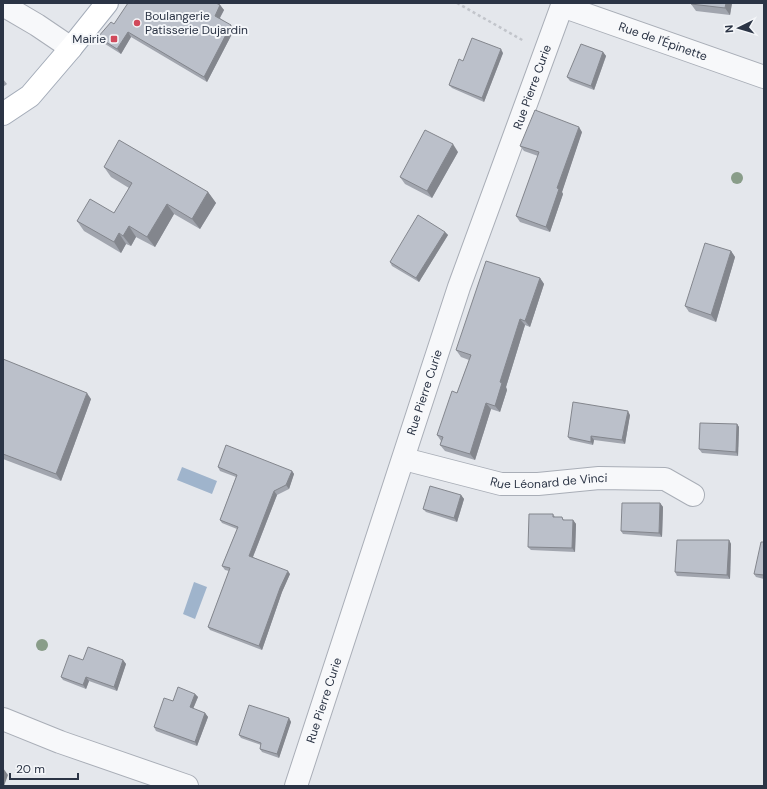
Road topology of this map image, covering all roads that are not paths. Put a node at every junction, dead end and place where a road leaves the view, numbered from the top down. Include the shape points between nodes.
1 (107, 3) edge
2 (3, 5) edge
3 (562, 5) edge
4 (71, 48) junction
5 (764, 77) edge
6 (3, 114) edge
7 (404, 460) junction
8 (693, 495) dead end
9 (3, 719) edge
10 (187, 786) edge
11 (296, 786) edge

1 - 4 main road
2 - 4 street
3 - 5 street, Rue de l'Épinette
3 - 7 street, Rue Pierre Curie via 460,287
4 - 6 main road via 30,96
7 - 8 street, Rue Léonard de Vinci via 501,484 538,484 599,478 666,479
7 - 11 street, Rue Pierre Curie
9 - 10 street via 60,742

